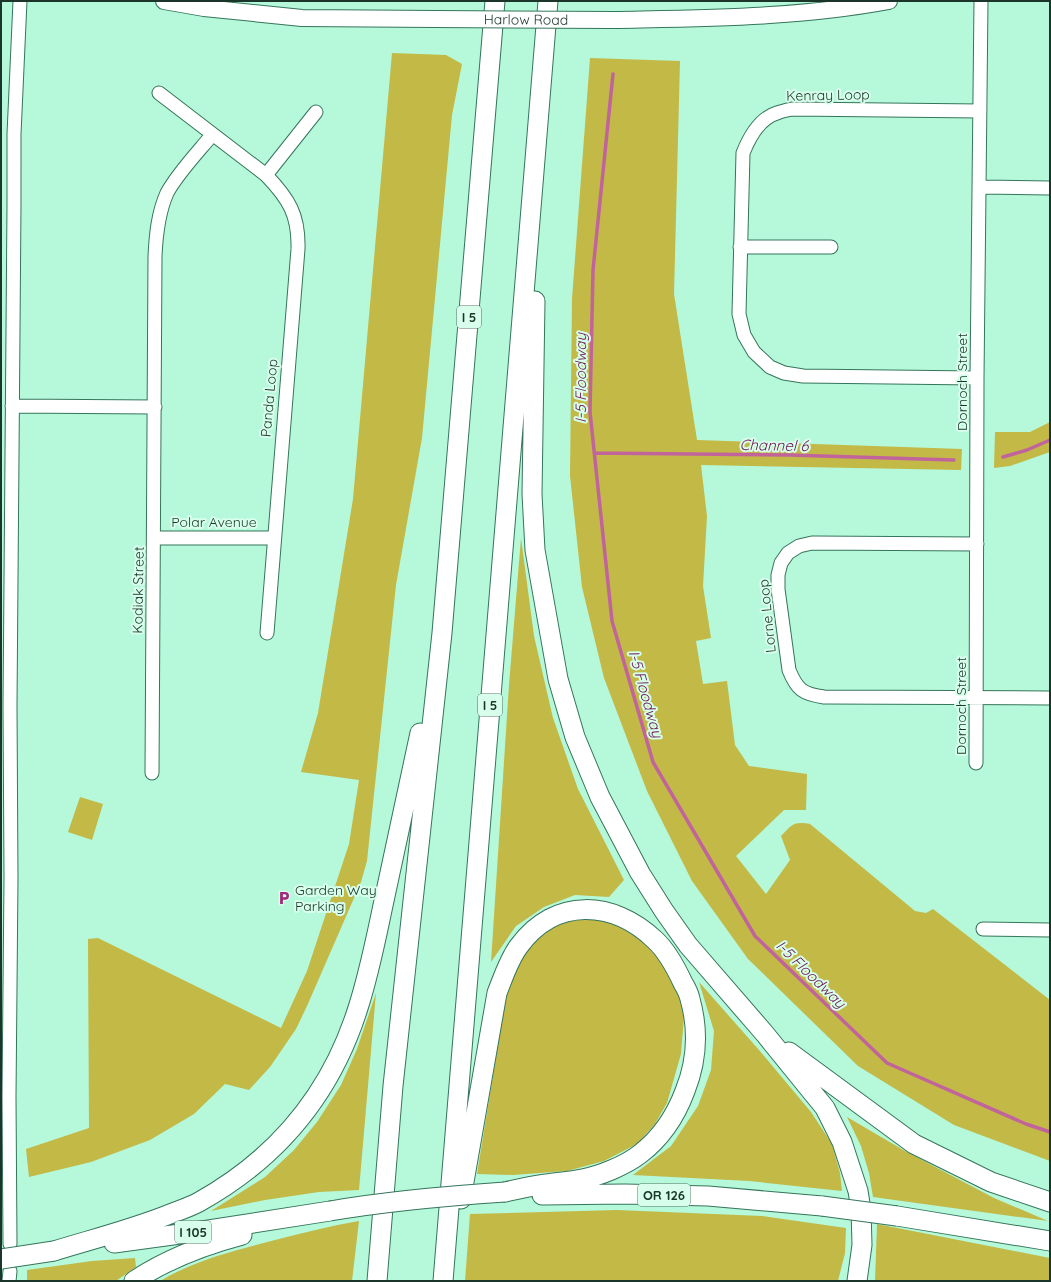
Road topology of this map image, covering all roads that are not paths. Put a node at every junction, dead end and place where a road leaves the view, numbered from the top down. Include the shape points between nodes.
1 (20, 1) edge
2 (164, 1) edge
3 (495, 1) edge
4 (548, 1) edge
5 (889, 1) edge
6 (981, 1) edge
7 (204, 5) edge
8 (159, 93) dead end
9 (980, 111) junction
10 (316, 112) dead end
11 (537, 129) junction
12 (212, 135) junction
13 (266, 175) junction
14 (980, 187) junction
15 (1050, 188) edge
16 (740, 247) junction
17 (831, 247) dead end
18 (7, 316) edge
19 (977, 378) junction
20 (12, 406) junction
21 (155, 407) junction
22 (7, 445) edge
23 (154, 538) junction
24 (273, 538) junction
25 (978, 544) junction
26 (6, 552) edge
27 (267, 633) dead end
28 (442, 633) junction
29 (977, 698) junction
30 (1050, 698) edge
31 (6, 705) edge
32 (976, 763) dead end
33 (152, 773) dead end
34 (6, 867) edge
35 (983, 929) dead end
36 (1050, 930) edge
37 (5, 1025) edge
38 (765, 1034) junction
39 (505, 1192) junction
40 (1050, 1202) edge
41 (330, 1211) junction
42 (1050, 1242) edge
43 (54, 1251) junction
44 (7, 1264) edge
45 (134, 1281) edge
46 (377, 1281) edge
47 (443, 1281) edge
48 (446, 1281) edge
49 (857, 1281) edge

1 - 18 street
2 - 7 main road, Harlow Road
3 - 28 highway, I 5
4 - 11 highway, I 5
5 - 7 main road, Harlow Road, bridge via 822,11 738,18 613,20 302,18
6 - 9 street, Dornoch Street
8 - 12 street, Panda Loop
9 - 14 street, Dornoch Street
9 - 16 street, Kenray Loop via 792,109 775,113 760,124 749,137 743,153
10 - 13 street
11 - 38 highway via 532,494 535,550 558,679 575,737 598,790 640,873 688,945
11 - 47 highway, I 5
12 - 13 street, Panda Loop
12 - 21 street, Kodiak Street via 173,183 157,227
13 - 24 street, Panda Loop via 281,190 289,203 294,214 298,238
14 - 15 street
14 - 19 street, Dornoch Street
16 - 17 street
16 - 19 street, Kenray Loop via 739,314 744,335 754,352 770,367 784,373 803,376
18 - 20 street
19 - 25 street, Dornoch Street
20 - 21 street
20 - 22 street
21 - 23 street, Kodiak Street
22 - 26 street
23 - 24 street, Polar Avenue
23 - 33 street, Kodiak Street
24 - 27 street, Panda Loop
25 - 29 street, Dornoch Street
25 - 29 street, Lorne Loop via 812,543 799,546 788,553 781,563 778,575 789,670 793,681 800,689 810,695 824,696
26 - 31 street
28 - 43 highway via 371,962 345,1044 328,1079 287,1135 261,1160 198,1203 145,1224
28 - 46 highway, I 5 via 393,1086
29 - 30 street, Lorne Loop
29 - 32 street, Dornoch Street
31 - 34 street
34 - 37 street
35 - 36 street
37 - 44 street
38 - 40 highway via 914,1144 991,1182
38 - 49 highway via 825,1108 842,1142 858,1191 861,1210 862,1245
39 - 41 highway, I 105, bridge via 379,1202
39 - 42 highway, OR 126, bridge via 544,1195 708,1196 822,1206
39 - 48 highway via 583,1179 614,1169 640,1154 653,1142 668,1125 680,1104 694,1064 695,1022 690,998 679,973 656,940 635,924 615,914 581,909 549,918 532,931 518,947 506,971 497,993
41 - 43 highway, I 105
41 - 45 highway via 199,1248 158,1266
43 - 44 highway, I 105, bridge

